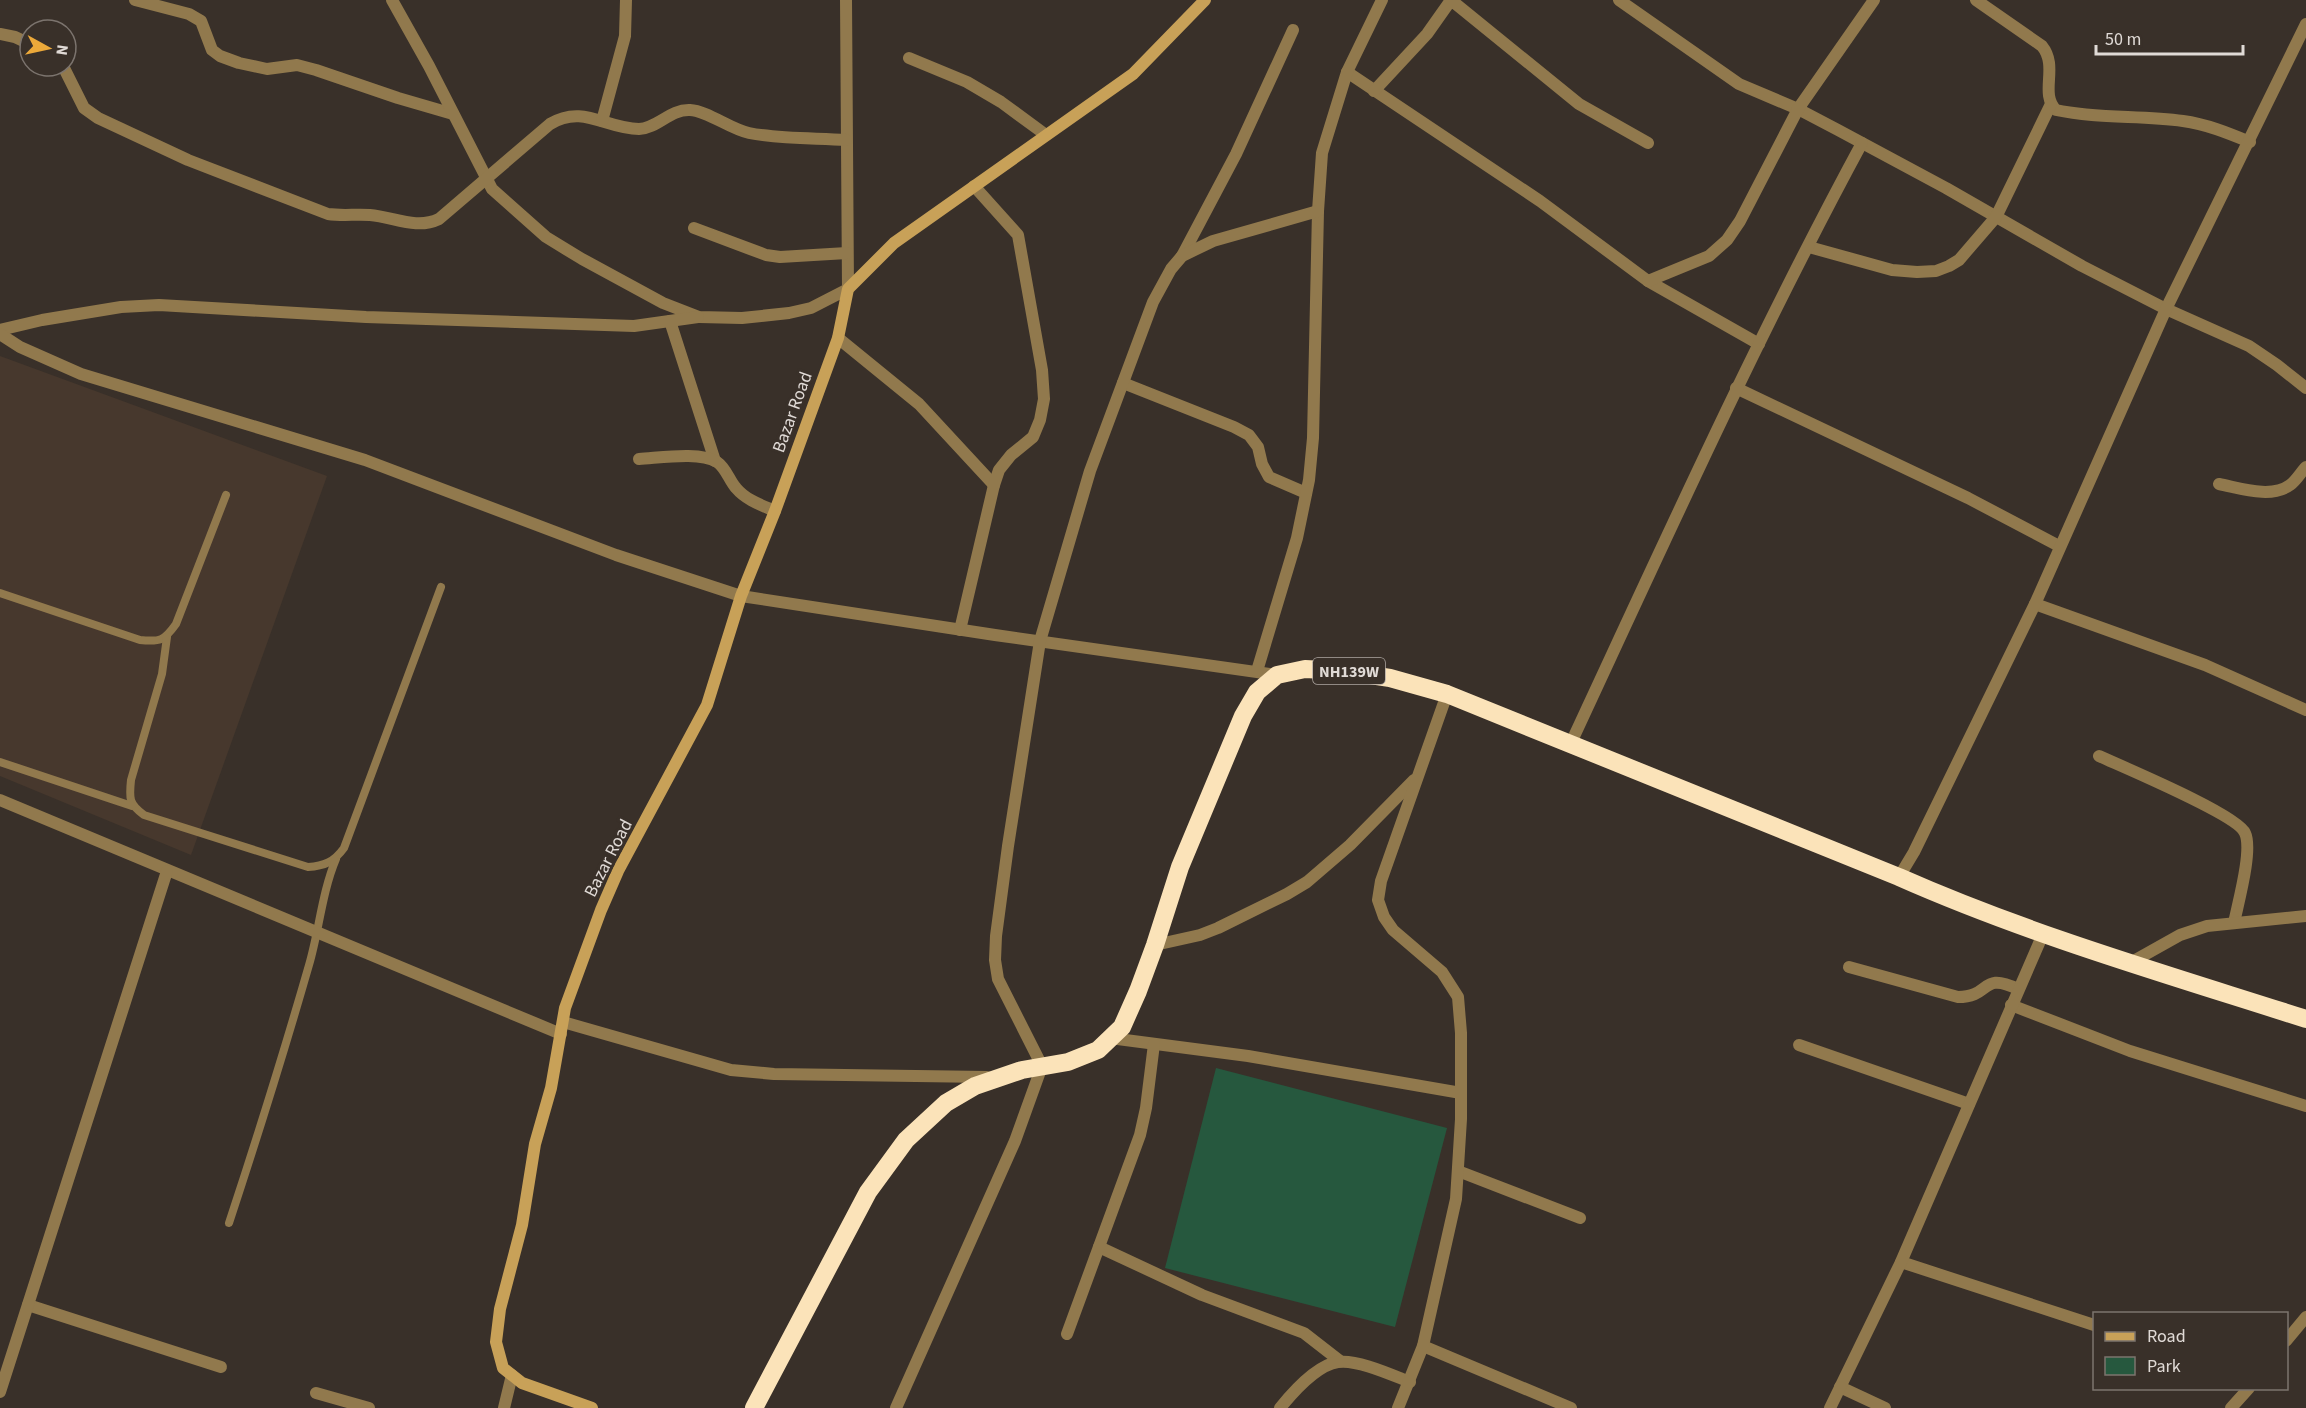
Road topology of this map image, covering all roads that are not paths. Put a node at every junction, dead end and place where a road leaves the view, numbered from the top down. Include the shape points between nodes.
1 (135, 0) edge
2 (392, 0) edge
3 (626, 0) edge
4 (846, 0) edge
5 (1205, 0) edge
6 (1382, 0) edge
7 (1874, 0) edge
8 (1976, 0) edge
9 (1623, 1) edge
10 (2306, 24) edge
11 (1293, 30) dead end
12 (0, 34) edge
13 (18, 38) edge
14 (2294, 47) junction
15 (2306, 54) edge
16 (909, 58) dead end
17 (1347, 72) junction
18 (69, 78) edge
19 (1374, 91) junction
20 (2051, 104) junction
21 (1798, 109) junction
22 (453, 114) junction
23 (602, 121) junction
24 (1046, 135) junction
25 (846, 140) junction
26 (2250, 141) junction
27 (1648, 143) dead end
28 (1862, 143) junction
29 (487, 179) junction
30 (974, 186) junction
31 (1318, 211) junction
32 (1996, 217) junction
33 (694, 228) dead end
34 (1809, 247) junction
35 (847, 253) junction
36 (1182, 256) junction
37 (1648, 281) junction
38 (848, 289) junction
39 (2166, 309) junction
40 (699, 317) junction
41 (670, 321) junction
42 (0, 332) edge
43 (838, 338) junction
44 (1759, 344) junction
45 (1123, 384) junction
46 (1736, 388) junction
47 (2306, 388) edge
48 (639, 459) dead end
49 (715, 461) junction
50 (2306, 467) edge
51 (2219, 484) dead end
52 (994, 485) junction
53 (1306, 493) junction
54 (226, 495) dead end
55 (775, 512) junction
56 (2059, 546) junction
57 (441, 587) dead end
58 (0, 593) edge
59 (741, 596) junction
60 (2035, 604) junction
61 (960, 630) junction
62 (167, 637) junction
63 (1040, 641) junction
64 (1257, 671) junction
65 (1276, 675) junction
66 (1447, 694) junction
67 (2306, 710) edge
68 (1570, 745) junction
69 (2099, 756) dead end
70 (0, 762) edge
71 (1417, 777) junction
72 (0, 800) edge
73 (132, 806) junction
74 (336, 859) junction
75 (167, 871) junction
76 (1899, 877) junction
77 (2306, 916) edge
78 (2234, 923) junction
79 (318, 934) junction
80 (2043, 934) junction
81 (1155, 945) junction
82 (2130, 963) junction
83 (1849, 967) dead end
84 (2018, 989) junction
85 (2011, 1005) junction
86 (2306, 1019) edge
87 (562, 1028) junction
88 (1110, 1038) junction
89 (1154, 1044) junction
90 (1799, 1046) dead end
91 (1042, 1066) junction
92 (999, 1078) junction
93 (1461, 1093) junction
94 (1969, 1104) junction
95 (2306, 1106) edge
96 (1458, 1171) junction
97 (1580, 1218) dead end
98 (228, 1223) dead end
99 (1099, 1247) junction
100 (1901, 1262) junction
101 (28, 1305) junction
102 (2306, 1317) edge
103 (2093, 1325) edge
104 (1067, 1334) dead end
105 (2288, 1339) edge
106 (1423, 1346) junction
107 (1340, 1361) junction
108 (220, 1367) dead end
109 (512, 1375) junction
110 (1410, 1382) junction
111 (1840, 1387) junction
112 (2247, 1390) edge
113 (0, 1392) edge
114 (316, 1393) dead end
115 (369, 1408) edge
116 (504, 1408) edge
117 (592, 1408) edge
118 (754, 1408) edge
119 (896, 1408) edge
120 (1280, 1408) edge
121 (1398, 1408) edge
122 (1570, 1408) edge
123 (1830, 1408) edge
124 (1885, 1408) edge
125 (2231, 1408) edge

1 - 22 street via 189,14 201,21 212,50 239,63 267,69 297,65
2 - 22 street
3 - 23 street via 625,36
4 - 25 street, Bazar Road
5 - 24 street via 1133,74
6 - 17 street
7 - 21 street
8 - 20 street via 2049,55
9 - 21 street via 1739,84
10 - 14 street
11 - 36 street via 1236,154
12 - 13 street
14 - 15 street
14 - 26 street
16 - 24 street via 967,82
17 - 19 street
17 - 31 street via 1322,153
18 - 29 street via 84,108 98,118 188,160 327,214 374,215 429,224
19 - 27 street via 1451,0 1580,104
19 - 37 street via 1540,201
20 - 26 street via 2056,110 2068,112 2182,120
20 - 32 street
21 - 28 street
21 - 37 street via 1727,240 1709,256
22 - 29 street
23 - 25 street via 641,129 681,110 693,110 751,134
23 - 29 street via 560,118
24 - 30 street
25 - 35 street, Bazar Road
26 - 39 street
28 - 32 street
28 - 34 street
29 - 40 street via 492,189 546,237 663,303
30 - 38 street via 894,243
30 - 52 street via 1018,235 1044,399 1033,437 1011,455 999,470
31 - 36 street via 1213,241
31 - 53 street via 1313,438
32 - 34 street via 1959,260 1936,271 1892,270
32 - 39 street
33 - 35 street via 766,255
34 - 44 street
35 - 38 street, Bazar Road
36 - 45 street via 1153,302
37 - 44 street
38 - 40 street via 811,308 789,313
38 - 43 street, Bazar Road
39 - 47 street via 2249,346
39 - 56 street
40 - 41 street
41 - 42 street via 634,326 159,305 42,320
41 - 49 street
42 - 59 street via 20,347 81,374 365,460 616,555
43 - 52 street via 919,404
43 - 55 street, Bazar Road
44 - 46 street
45 - 53 street via 1249,435 1269,477
45 - 63 street via 1090,471
46 - 56 street via 1958,493
46 - 68 street
48 - 49 street via 694,456
49 - 55 street via 744,497
50 - 51 street via 2291,485 2281,489 2256,491
52 - 61 street
53 - 64 street via 1297,538
54 - 62 lane via 176,624
55 - 59 street, Bazar Road
56 - 60 street
57 - 74 lane via 348,837
58 - 62 lane via 140,640 155,642
59 - 61 street
59 - 87 street, Bazar Road via 707,705 618,871 579,967
60 - 67 street via 2205,664
60 - 76 street
61 - 63 street
62 - 73 lane via 162,674 131,780
63 - 64 street
63 - 91 street via 1008,846 995,960 998,979
64 - 65 street
65 - 66 highway, NH139W via 1305,669 1344,670
65 - 81 highway via 1257,692 1243,716 1180,867
66 - 68 highway, NH139W
66 - 71 street
68 - 76 highway, NH139W
69 - 78 street via 2184,795 2236,822 2245,831 2248,845
70 - 73 lane
71 - 81 street via 1307,882 1218,928
71 - 93 street via 1378,900 1393,930 1442,972 1458,997
72 - 75 street
73 - 74 lane via 144,816 308,867 321,867
74 - 79 lane
75 - 79 street
75 - 101 street
76 - 80 highway, NH139W
77 - 78 street
78 - 82 street via 2194,930
79 - 87 street
79 - 98 lane via 269,1104
80 - 82 highway, NH139W
80 - 84 street
81 - 88 highway via 1122,1027
82 - 86 highway, NH139W
83 - 84 street via 1958,997 1976,995 1996,981
84 - 85 street
85 - 94 street
85 - 95 street via 2130,1051
87 - 92 street via 731,1070
87 - 109 street, Bazar Road via 499,1320 496,1342 503,1368
88 - 89 street
88 - 91 highway via 1098,1050 1068,1062
89 - 93 street
89 - 99 street via 1140,1135
90 - 94 street
91 - 92 highway
91 - 119 street via 1015,1141
92 - 118 highway via 975,1086 946,1103 906,1140 868,1192
93 - 96 street
94 - 100 street
96 - 97 street
96 - 106 street via 1456,1199
99 - 104 street
99 - 107 street via 1202,1295 1304,1333
100 - 103 street
100 - 111 street
101 - 108 street
101 - 113 street
102 - 105 street
106 - 110 street
106 - 122 street
107 - 110 street
107 - 120 street via 1308,1379
109 - 116 street
109 - 117 street via 522,1383
110 - 121 street
111 - 123 street
111 - 124 street
112 - 125 street
114 - 115 street

